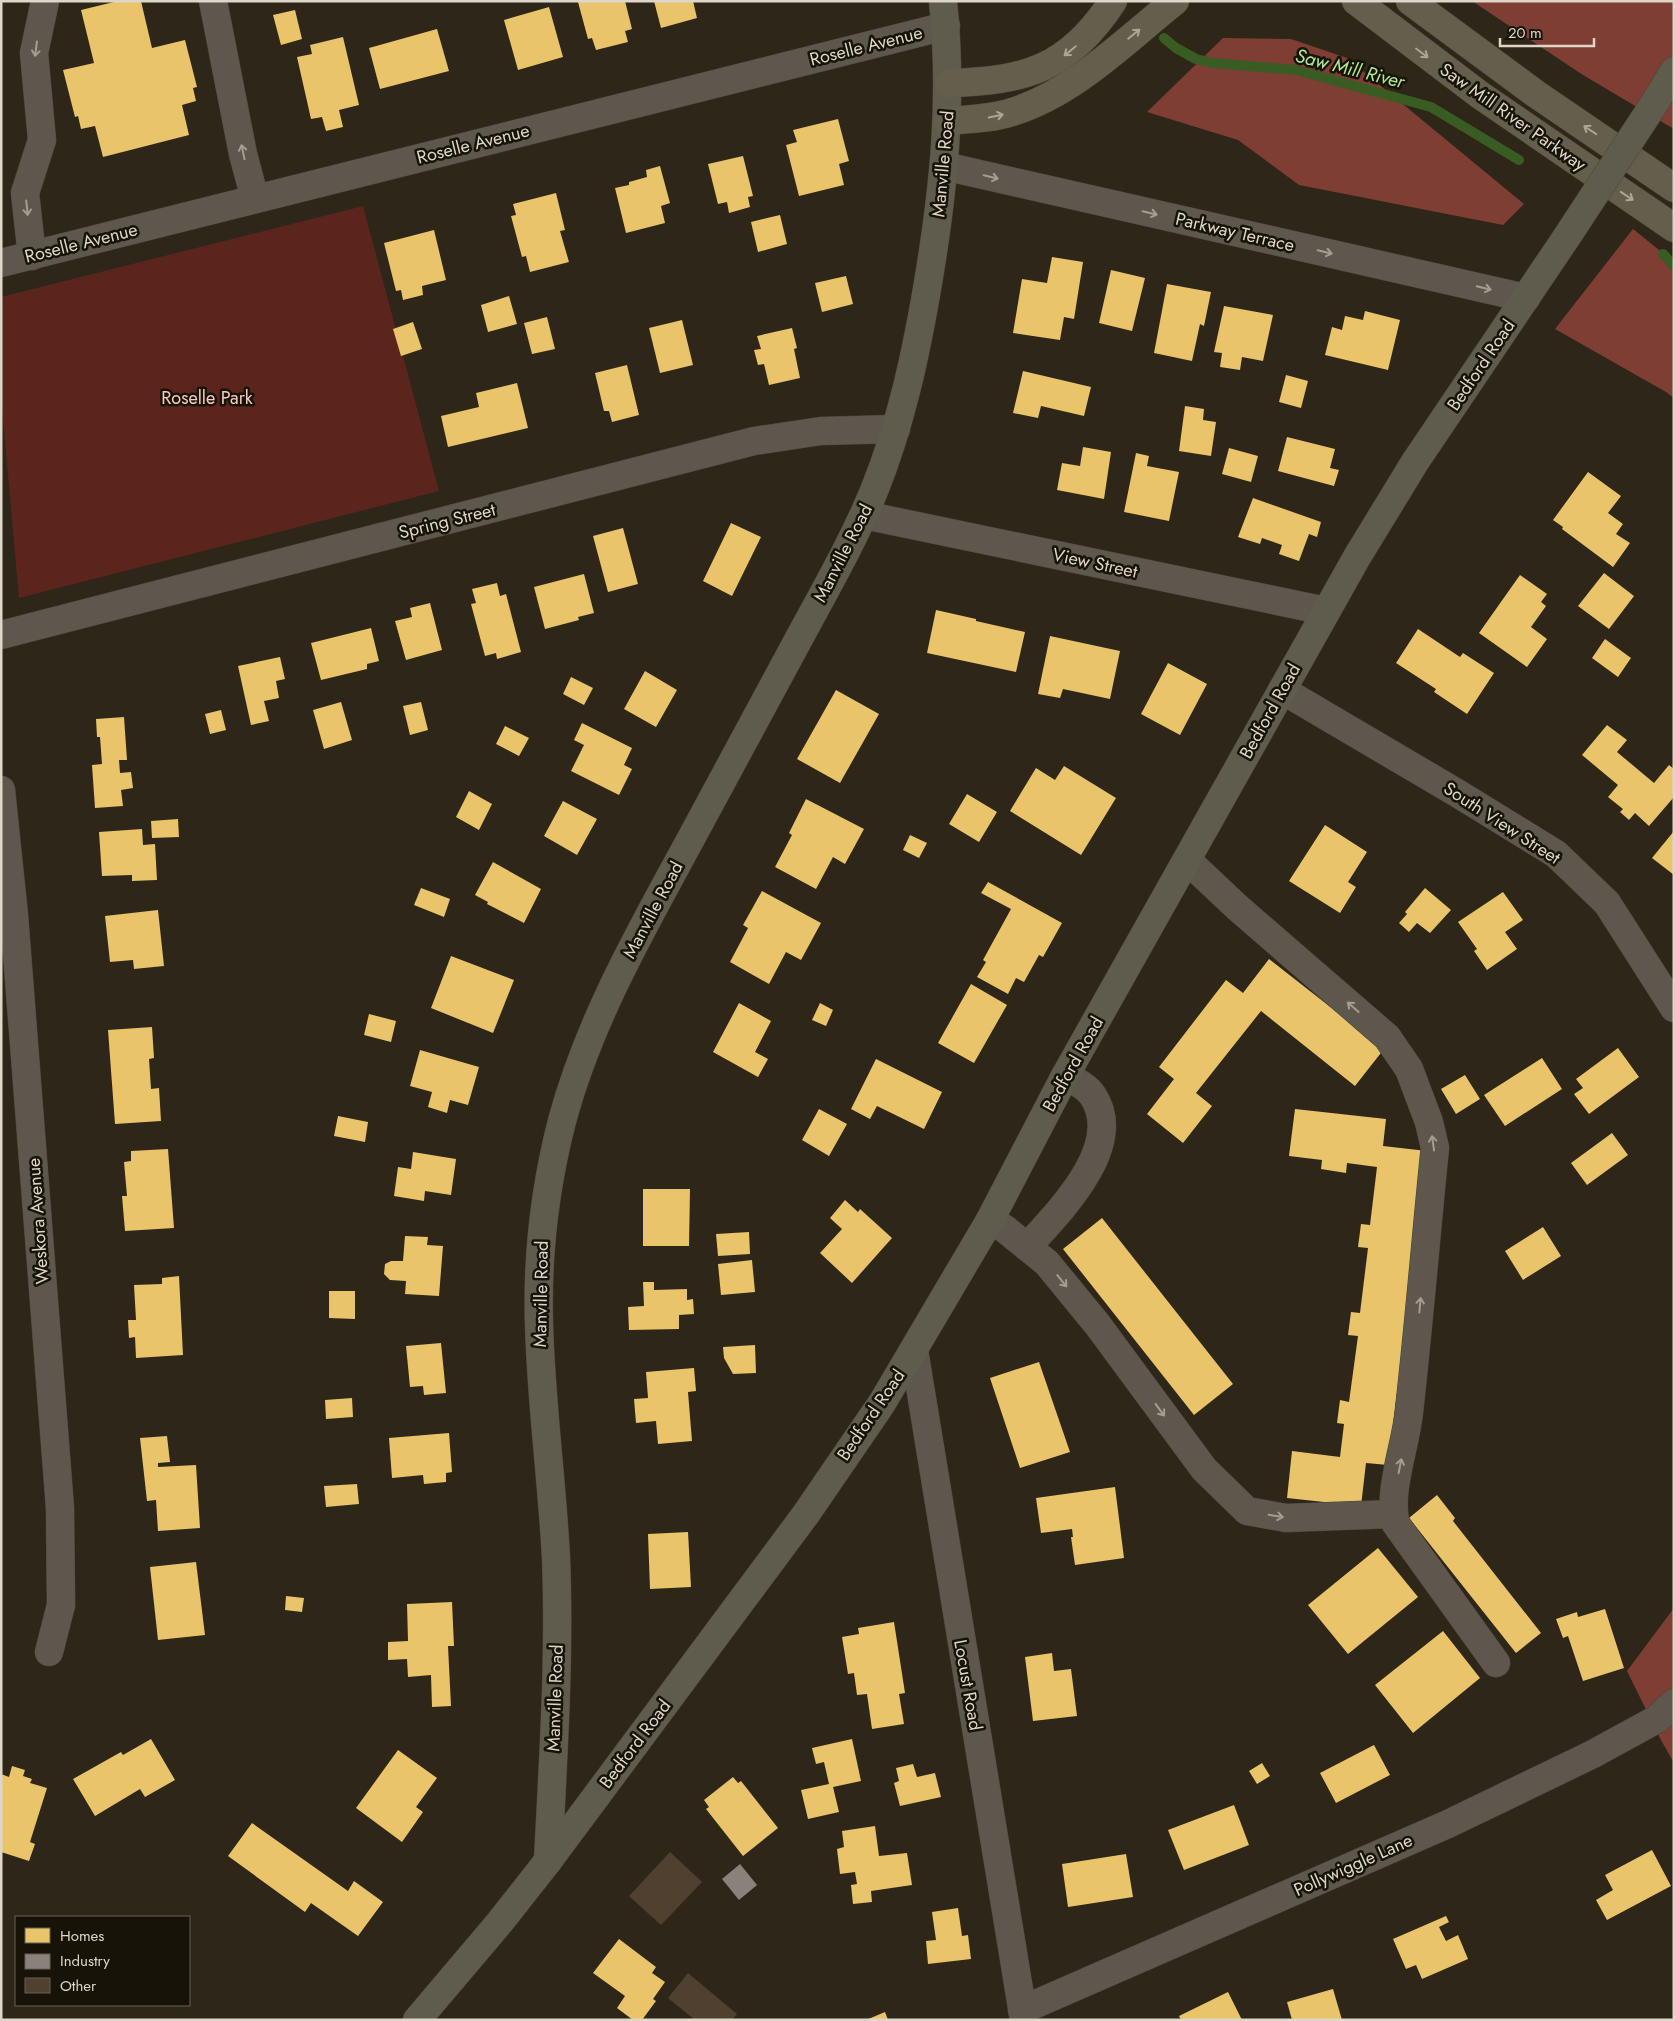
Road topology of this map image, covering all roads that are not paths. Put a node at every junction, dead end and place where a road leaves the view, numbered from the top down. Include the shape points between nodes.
1 (45, 1) edge
2 (213, 1) edge
3 (1113, 1) edge
4 (1175, 1) edge
5 (1336, 1) edge
6 (1356, 1) edge
7 (1410, 1) edge
8 (944, 14) edge
9 (1389, 28) junction
10 (1674, 71) edge
11 (948, 83) junction
12 (948, 121) junction
13 (944, 166) junction
14 (1674, 188) edge
15 (255, 199) junction
16 (1674, 228) edge
17 (32, 256) junction
18 (1, 263) edge
19 (1526, 298) junction
20 (896, 429) junction
21 (864, 515) junction
22 (1326, 611) junction
23 (1, 635) edge
24 (1282, 690) junction
25 (1, 790) edge
26 (1187, 860) junction
27 (1674, 1008) edge
28 (1065, 1076) junction
29 (990, 1220) junction
30 (1027, 1247) junction
31 (914, 1350) junction
32 (1393, 1514) junction
33 (49, 1652) dead end
34 (1496, 1663) dead end
35 (1674, 1703) edge
36 (548, 1861) junction
37 (1023, 2015) edge
38 (416, 2020) edge

1 -> 17 street via 34,52 42,140 25,193
15 -> 2 street
3 -> 11 highway via 1099,23 1080,42 1042,68 1001,80
12 -> 4 highway via 1011,113 1053,95
5 - 9 highway
6 - 9 highway, Saw Mill River Parkway
14 -> 7 highway, Saw Mill River Parkway via 1536,94
8 - 11 main road, Manville Road
8 - 15 street, Roselle Avenue
9 -> 16 highway, Saw Mill River Parkway via 1480,95
10 - 19 main road, Bedford Road, bridge
11 - 12 main road, Manville Road
12 - 13 main road, Manville Road
13 -> 19 street, Parkway Terrace
13 - 20 main road, Manville Road via 925,301
15 - 17 street, Roselle Avenue
17 - 18 street, Roselle Avenue
19 - 22 main road, Bedford Road via 1396,492
20 - 21 main road, Manville Road
20 - 23 street, Spring Street via 820,431 754,441
21 - 22 street, View Street
21 - 36 main road, Manville Road via 616,979 592,1033 560,1131 547,1192 539,1290 540,1352 558,1618
22 - 24 main road, Bedford Road
24 - 26 main road, Bedford Road
24 - 27 street, South View Street via 1556,854 1607,903
25 - 33 street, Weskora Avenue via 14,915 60,1508 61,1605
26 - 28 main road, Bedford Road
32 -> 26 street via 1409,1415 1435,1148 1430,1122 1409,1069 1387,1037
28 - 29 main road, Bedford Road
28 - 30 street via 1094,1096 1100,1115 1101,1136 1094,1160 1079,1188
29 - 30 street
29 - 31 main road, Bedford Road
30 -> 32 street via 1047,1263 1097,1324 1204,1469 1247,1510 1286,1518
31 - 36 main road, Bedford Road via 806,1514
31 - 37 street, Locust Road
32 - 34 street via 1396,1524
35 - 37 street, Pollywiggle Lane via 1657,1719 1592,1754 1456,1820
36 - 38 main road, Bedford Road

